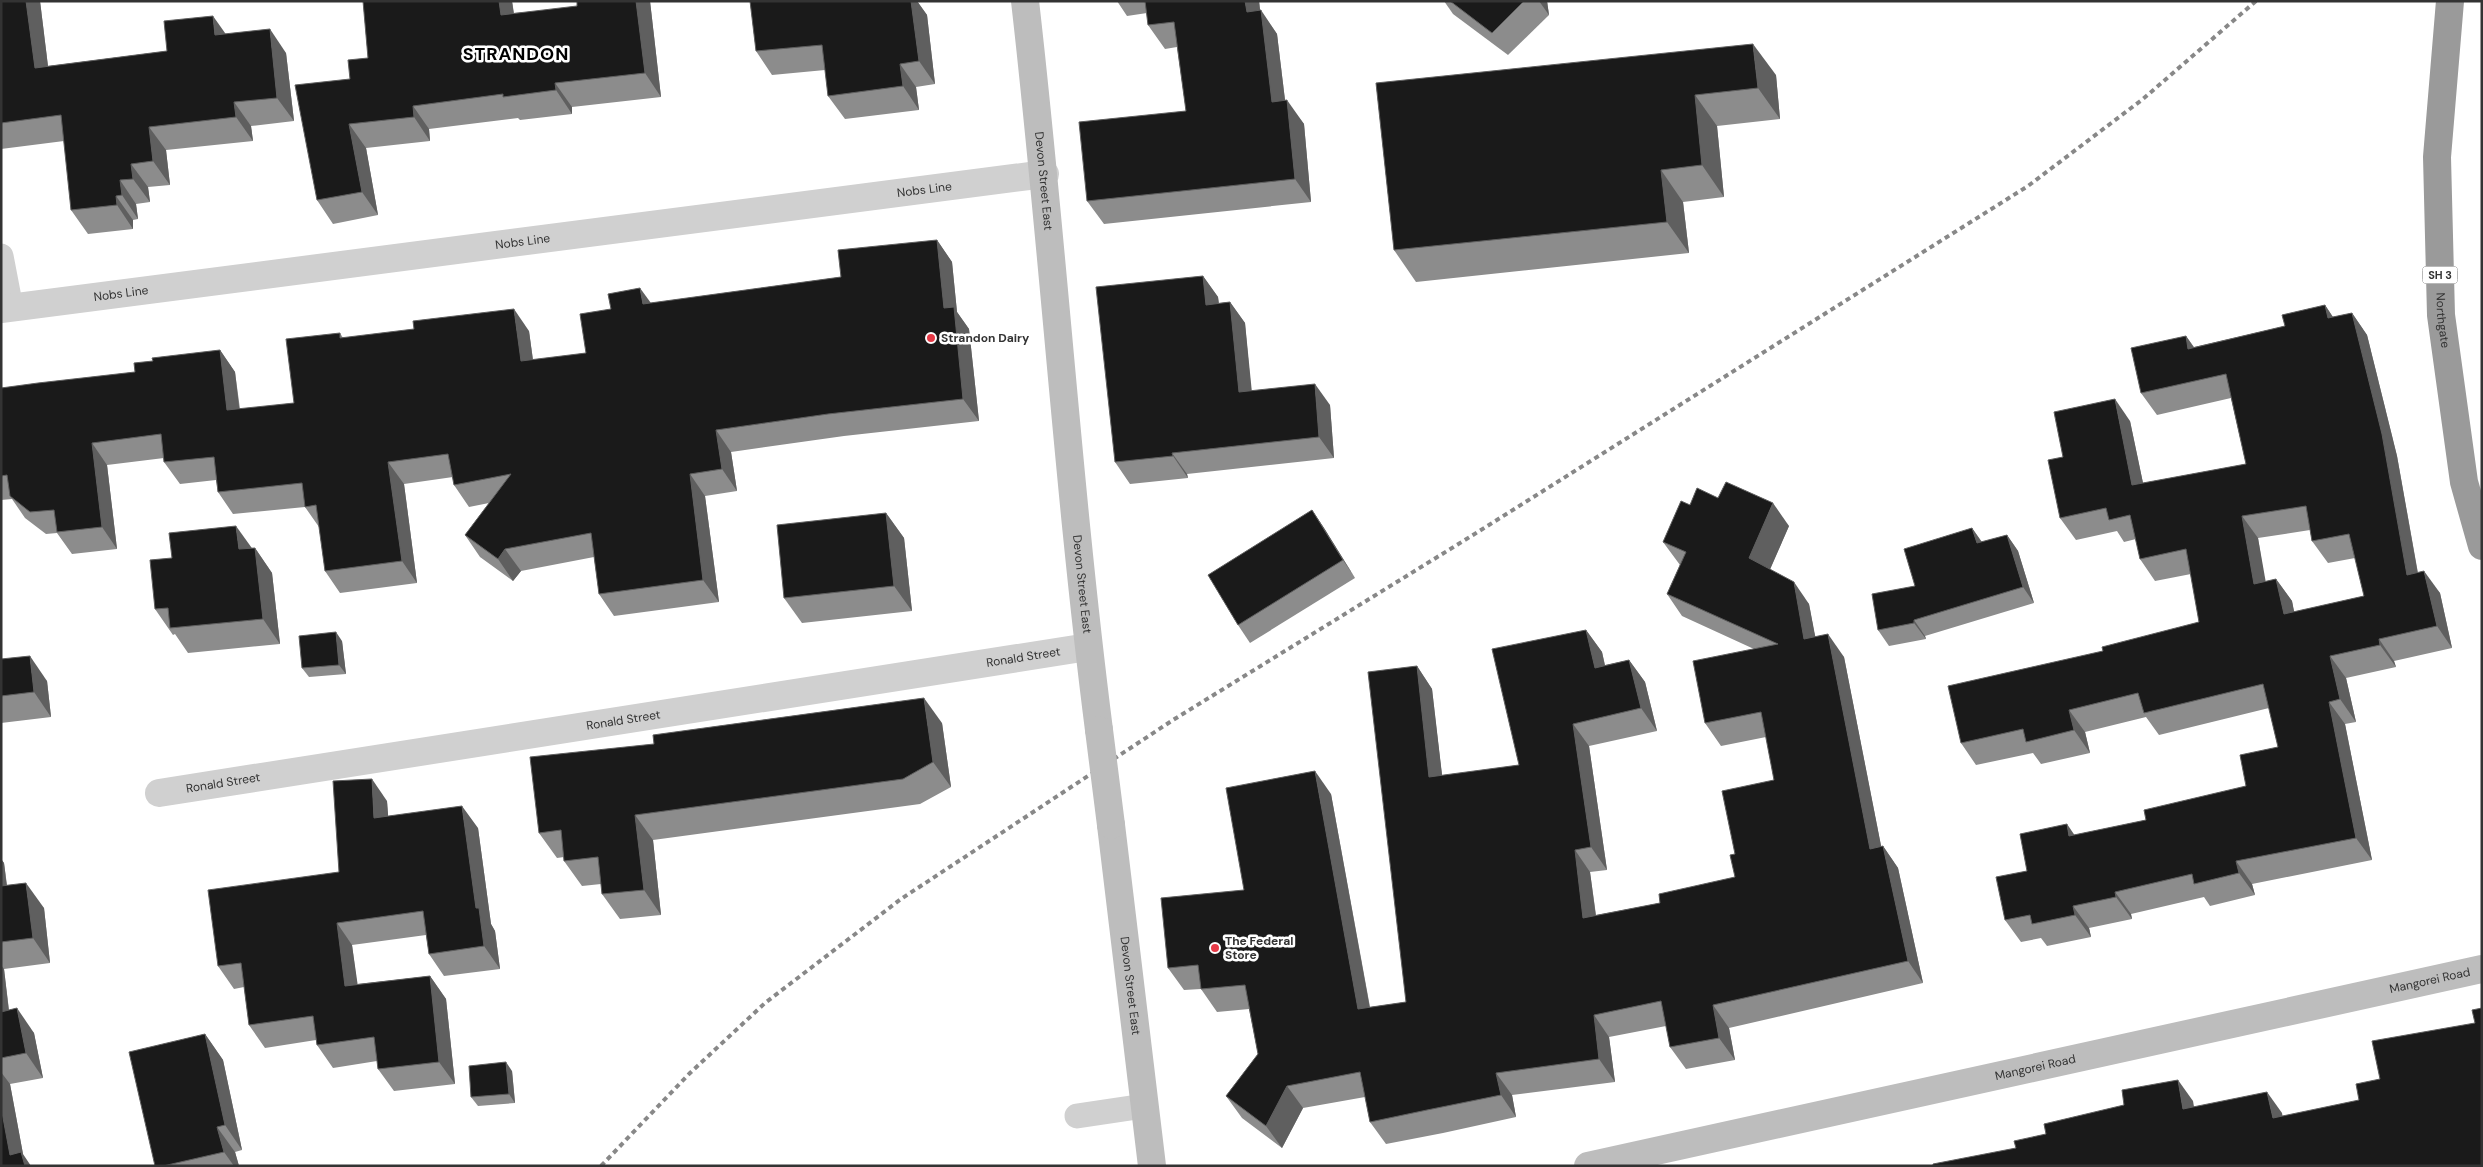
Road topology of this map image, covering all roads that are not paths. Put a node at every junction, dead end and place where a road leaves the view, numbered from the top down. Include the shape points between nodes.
1 (1025, 1) edge
2 (2450, 1) edge
3 (1045, 174) junction
4 (1, 256) edge
5 (6, 309) edge
6 (2482, 546) edge
7 (1088, 646) junction
8 (159, 793) dead end
9 (2482, 969) edge
10 (1144, 1106) junction
11 (1077, 1116) dead end
12 (1152, 1166) edge
13 (1588, 1166) edge

1 - 3 main road, Devon Street East
2 - 6 highway, Northgate / SH 3 via 2437,158 2441,315 2464,482
3 - 5 street, Nobs Line
3 - 7 main road, Devon Street East
4 - 5 lane
7 - 8 street, Ronald Street
7 - 10 main road, Devon Street East, bridge
9 - 13 main road, Mangorei Road
10 - 11 lane
10 - 12 main road, Devon Street East

